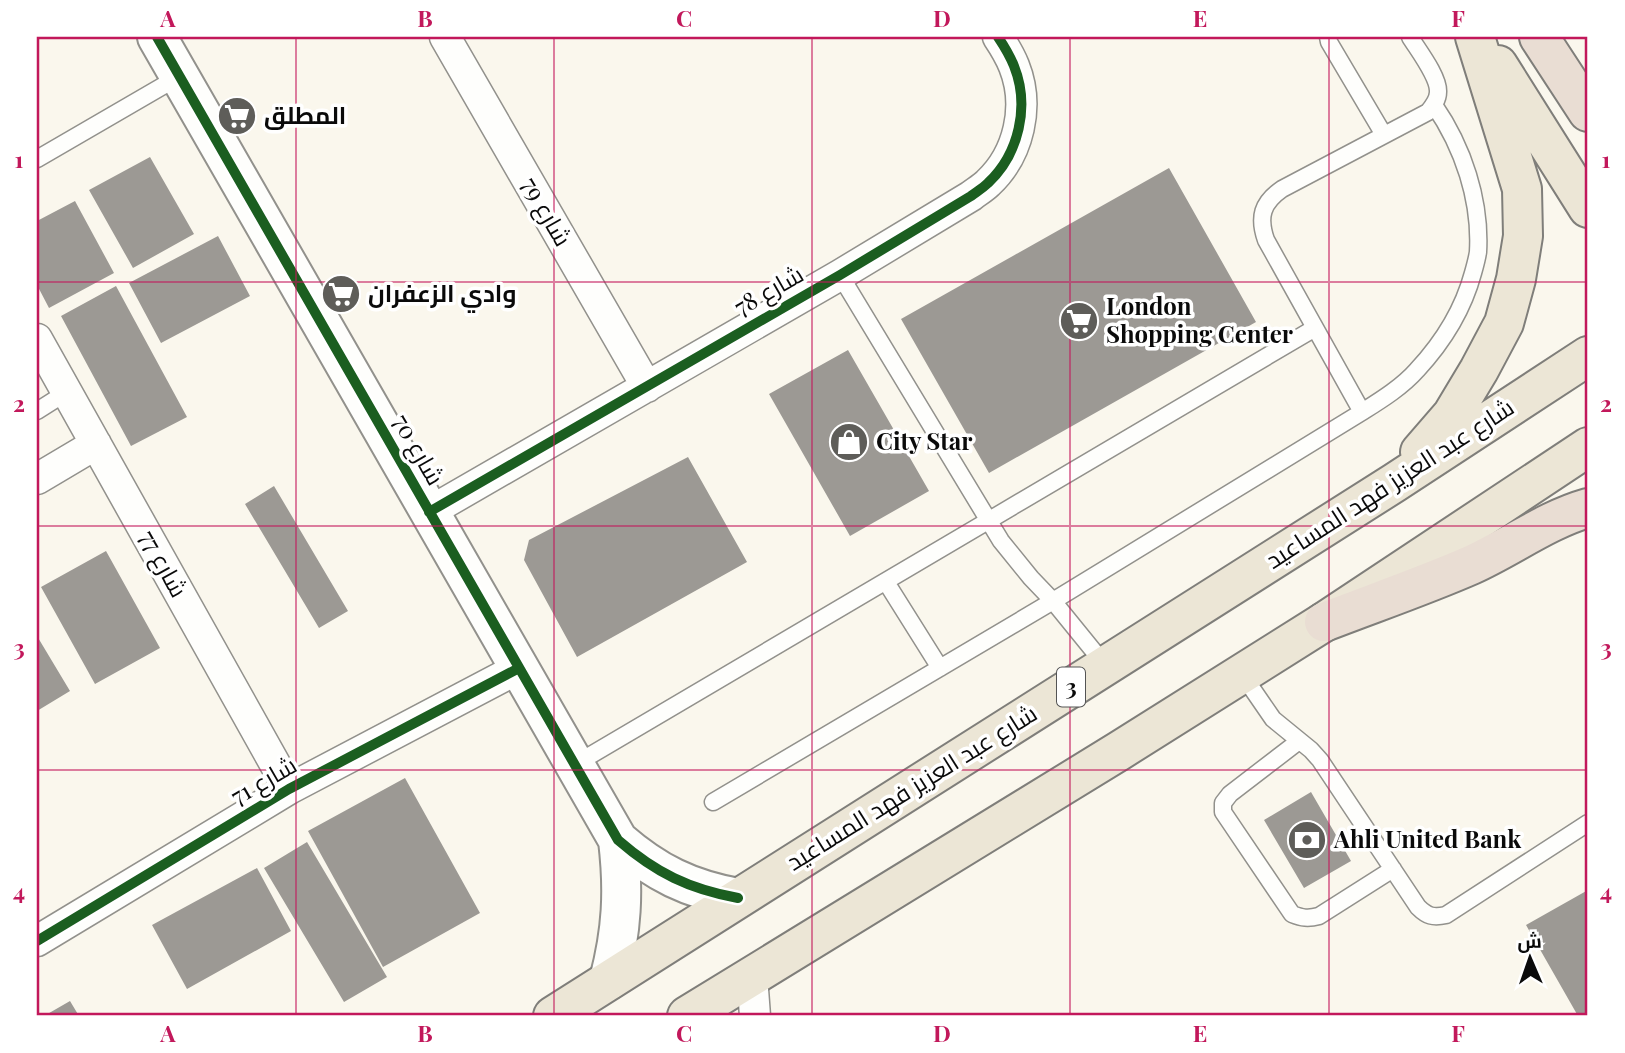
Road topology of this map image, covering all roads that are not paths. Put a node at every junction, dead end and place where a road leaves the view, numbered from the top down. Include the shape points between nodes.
1 (157, 37) edge
2 (445, 37) edge
3 (998, 37) edge
4 (1328, 37) edge
5 (1410, 37) edge
6 (1477, 37) edge
7 (1539, 37) edge
8 (180, 76) junction
9 (1434, 105) junction
10 (1588, 112) edge
11 (1384, 135) junction
12 (37, 159) edge
13 (1588, 208) edge
14 (840, 275) junction
15 (1315, 328) junction
16 (39, 346) edge
17 (1588, 356) edge
18 (647, 387) junction
19 (67, 392) junction
20 (37, 411) edge
21 (1362, 412) junction
22 (96, 444) junction
23 (1588, 447) edge
24 (37, 479) edge
25 (1394, 483) junction
26 (1588, 508) edge
27 (429, 512) junction
28 (988, 521) junction
29 (886, 582) junction
30 (1054, 601) junction
31 (1324, 622) junction
32 (1106, 666) junction
33 (519, 668) junction
34 (940, 668) junction
35 (1242, 674) junction
36 (1299, 741) junction
37 (574, 765) junction
38 (289, 789) junction
39 (713, 802) dead end
40 (1588, 823) edge
41 (618, 840) junction
42 (1393, 869) junction
43 (738, 898) junction
44 (37, 941) edge
45 (752, 976) junction
46 (609, 980) junction
47 (553, 1016) edge
48 (687, 1016) edge
49 (755, 1016) edge

1 - 8 street, شارع 70
2 - 18 street, شارع 79
3 - 14 street, شارع 78 via 1014,66 1022,108 1019,129 1002,168 971,197
4 - 11 lane
5 - 9 lane via 1438,84
6 - 13 main road
6 - 25 main road via 1522,190 1523,236 1516,279 1504,323 1479,370 1452,415
7 - 10 highway
8 - 12 lane
8 - 27 street, شارع 70
9 - 11 lane
9 - 21 lane via 1454,137 1467,172 1478,255 1456,318 1438,346 1416,372
11 - 15 lane via 1272,195 1262,216 1266,240
14 - 18 street, شارع 78
14 - 28 lane
15 - 21 lane
15 - 28 lane
16 - 19 street, شارع 77
17 - 25 main road, شارع عبد العزيز فهد المساعيد / 3
18 - 27 street, شارع 78
19 - 20 lane
19 - 22 street, شارع 77
21 - 30 lane
22 - 24 street
22 - 38 street, شارع 77
23 - 31 main road
25 - 32 main road, شارع عبد العزيز فهد المساعيد / 3
26 - 31 highway via 1472,564
27 - 33 street, شارع 70
28 - 29 lane
28 - 30 lane
29 - 34 lane
29 - 37 lane
30 - 32 lane
30 - 34 lane
31 - 35 main road
32 - 43 main road, شارع عبد العزيز فهد المساعيد / 3
33 - 37 street, شارع 70
33 - 38 street, شارع 71
34 - 39 lane
35 - 36 lane via 1267,711
35 - 45 main road
36 - 42 lane via 1320,760
36 - 42 lane via 1223,803 1223,812 1292,914 1310,919 1319,916
37 - 41 street, شارع 70
38 - 44 street, شارع 71
40 - 42 lane via 1446,915 1426,914
41 - 43 street, شارع 70 via 661,873 712,894
41 - 46 street, شارع 70 via 622,897
43 - 46 main road, شارع عبد العزيز فهد المساعيد / 3
45 - 48 main road
45 - 49 street
46 - 47 main road, شارع عبد العزيز فهد المساعيد / 3

